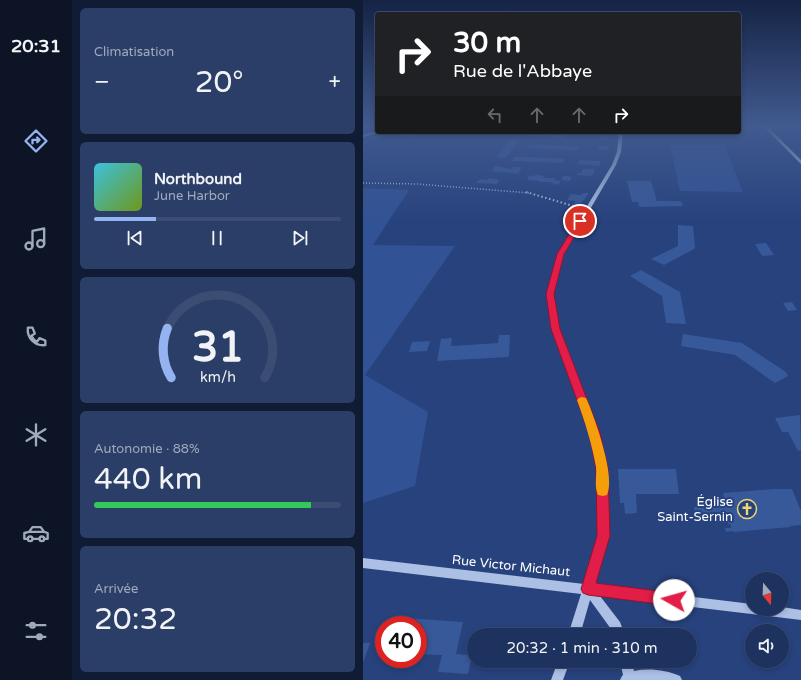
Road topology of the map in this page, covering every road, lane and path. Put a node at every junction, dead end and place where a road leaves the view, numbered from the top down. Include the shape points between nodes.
1 (617, 158) edge
2 (363, 183) edge
3 (587, 210) junction
4 (363, 562) edge
5 (588, 589) junction
6 (745, 608) edge
7 (789, 614) edge
8 (801, 615) edge
9 (576, 628) edge
10 (617, 628) edge
11 (561, 668) edge
12 (627, 668) edge
13 (628, 679) edge
14 (557, 680) edge
15 (677, 680) edge

1 - 3 street
2 - 3 path via 525,192
3 - 5 street via 561,254 550,294 555,329 595,433 602,469 604,536
4 - 5 street, Rue Victor Michaut
5 - 6 street, Rue Victor Michaut
5 - 9 street
5 - 10 street
7 - 8 street, Rue Victor Michaut
11 - 14 street
12 - 13 street
13 - 15 street via 653,675

